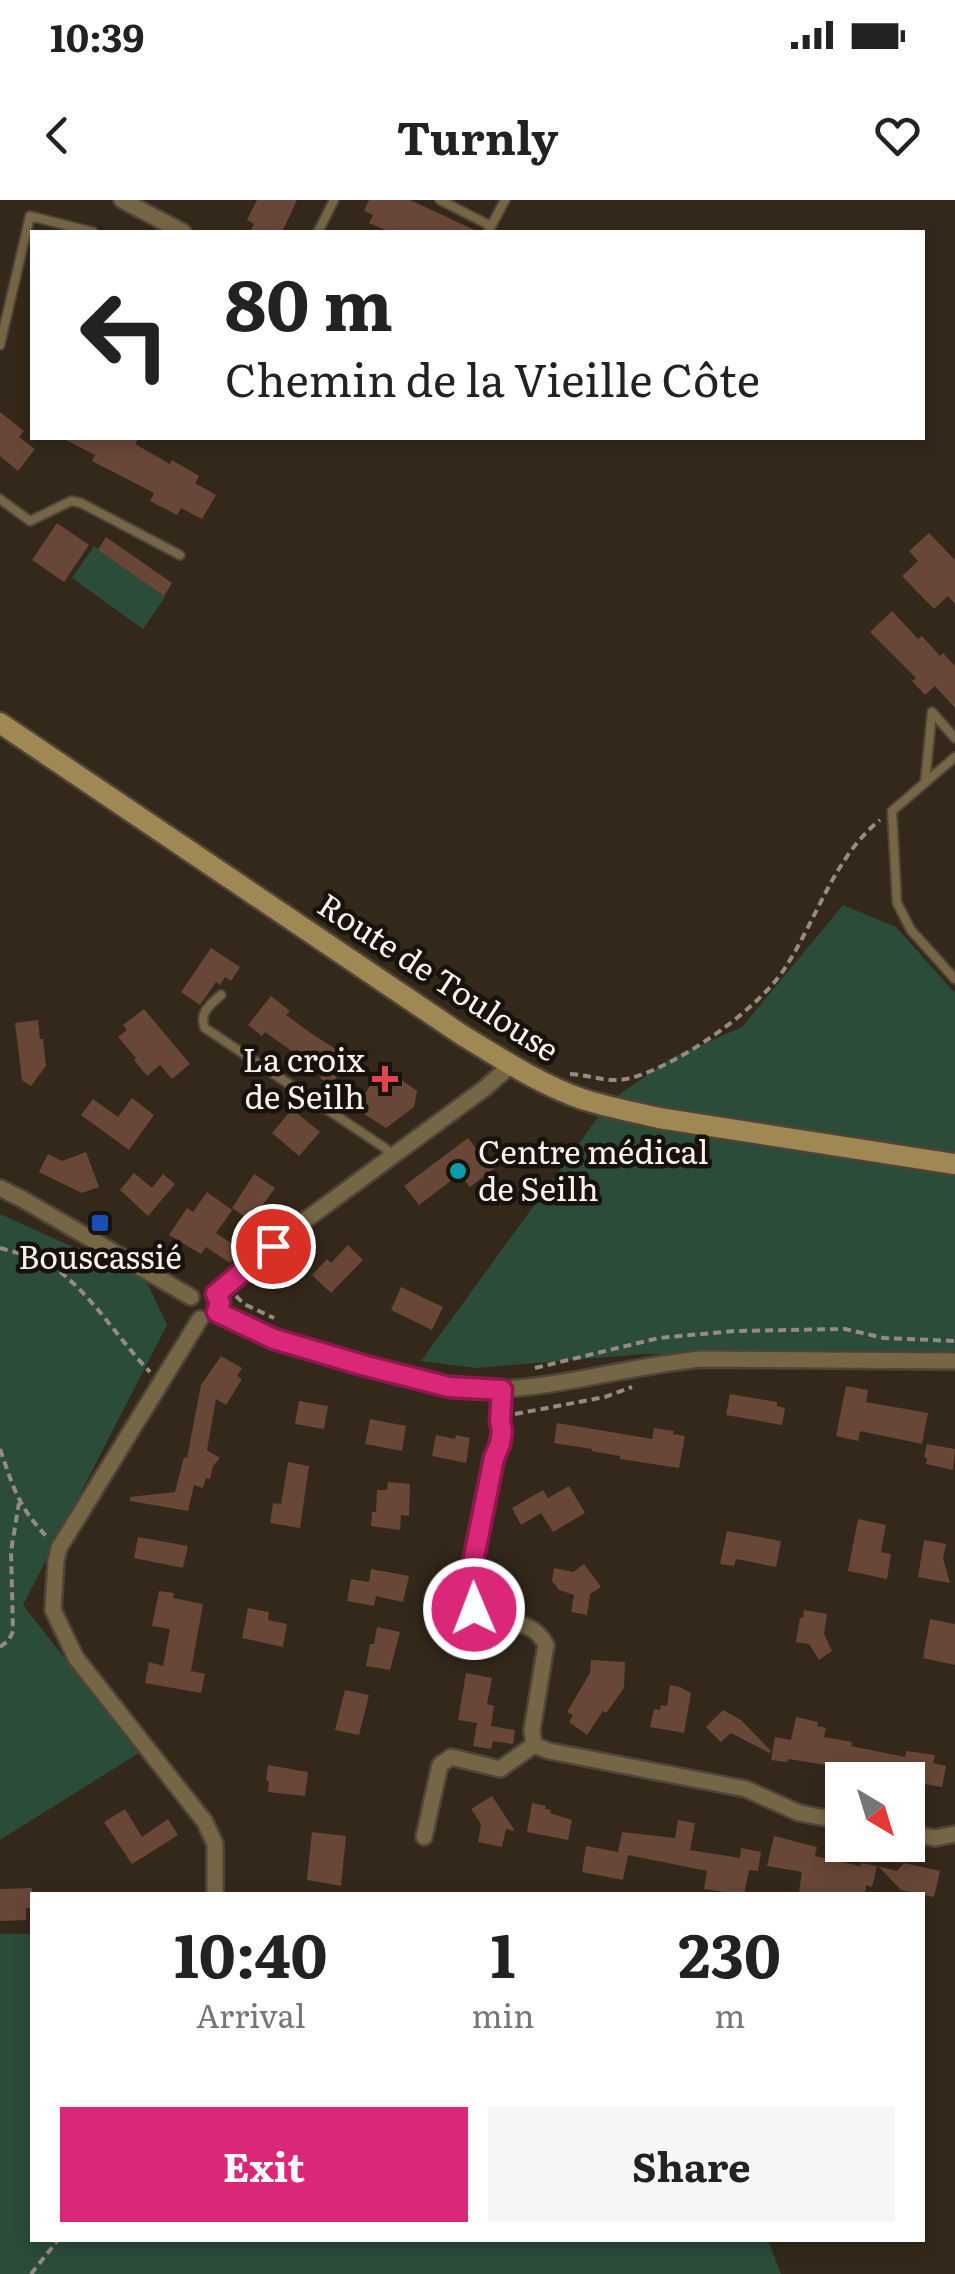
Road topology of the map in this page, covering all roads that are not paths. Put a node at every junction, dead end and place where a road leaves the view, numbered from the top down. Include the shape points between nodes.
1 (122, 200) edge
2 (334, 200) edge
3 (440, 200) edge
4 (504, 200) edge
5 (144, 204) edge
6 (490, 229) edge
7 (85, 230) edge
8 (180, 230) edge
9 (319, 230) edge
10 (0, 345) edge
11 (0, 499) edge
12 (180, 555) dead end
13 (0, 724) edge
14 (955, 738) edge
15 (955, 758) edge
16 (926, 783) junction
17 (955, 978) edge
18 (221, 994) dead end
19 (511, 1064) junction
20 (391, 1156) junction
21 (955, 1164) edge
22 (0, 1188) edge
23 (216, 1294) junction
24 (191, 1298) junction
25 (217, 1312) junction
26 (200, 1319) junction
27 (955, 1361) edge
28 (502, 1390) junction
29 (534, 1745) junction
30 (825, 1818) edge
31 (955, 1834) edge
32 (424, 1836) dead end
33 (925, 1836) edge
34 (216, 1892) edge

1 - 5 street
2 - 9 lane
3 - 6 lane
4 - 6 lane
5 - 8 street
7 - 10 lane via 30,216
11 - 12 lane via 30,522 71,501 82,503
13 - 19 main road, Route de Toulouse
14 - 16 lane via 932,712
15 - 16 lane
16 - 17 lane via 892,811 897,903 911,930
18 - 20 lane via 203,1015 211,1034
19 - 20 street
19 - 21 main road, Route de Toulouse via 580,1098 659,1118
20 - 23 street
22 - 24 street
23 - 24 street via 206,1289
23 - 25 street
24 - 26 street via 190,1310
25 - 26 street
25 - 28 street via 274,1339 366,1366 449,1387
26 - 34 street via 60,1548 52,1610 76,1658 204,1822 215,1844
27 - 28 street via 702,1359
28 - 29 street via 500,1444 468,1587 470,1603 485,1617 534,1628 546,1644
29 - 30 street via 746,1790
29 - 32 street via 500,1769 451,1758 440,1766
31 - 33 street

